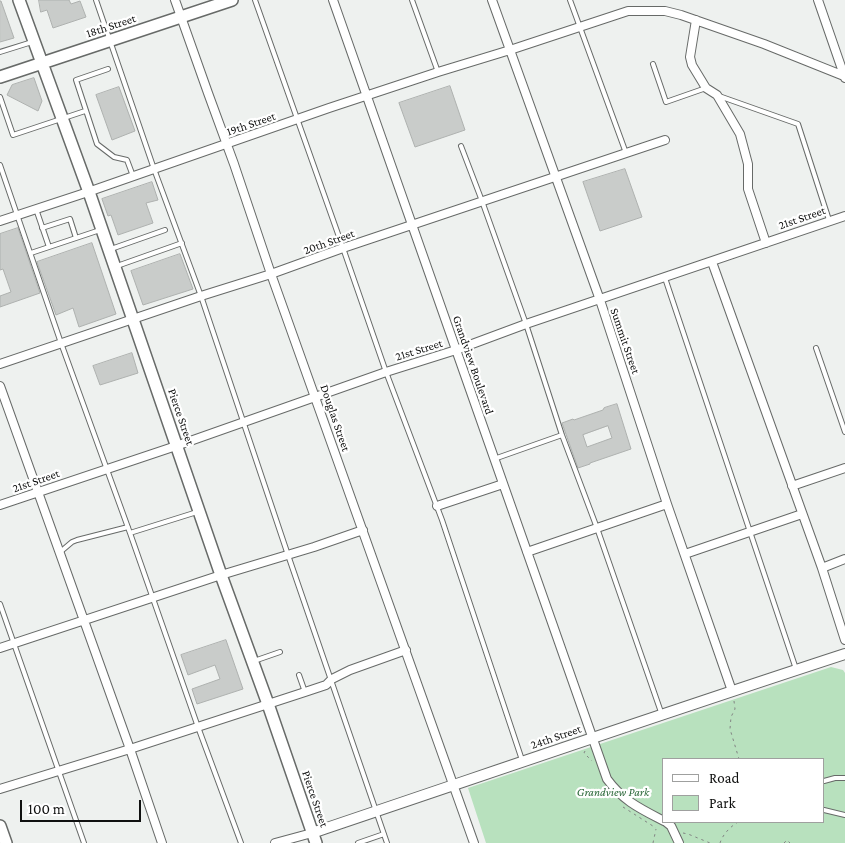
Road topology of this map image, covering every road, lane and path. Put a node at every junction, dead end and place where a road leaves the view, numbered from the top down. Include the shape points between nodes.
1 (19, 0) edge
2 (96, 0) edge
3 (175, 0) edge
4 (232, 0) edge
5 (255, 0) edge
6 (333, 0) edge
7 (412, 0) edge
8 (492, 0) edge
9 (570, 0) edge
10 (818, 0) edge
11 (181, 17) junction
12 (696, 20) junction
13 (580, 27) junction
14 (34, 41) junction
15 (110, 41) junction
16 (510, 50) junction
17 (0, 52) edge
18 (42, 63) junction
19 (653, 64) dead end
20 (108, 70) dead end
21 (438, 72) junction
22 (0, 77) edge
23 (845, 77) edge
24 (706, 88) junction
25 (717, 95) junction
26 (366, 96) junction
27 (0, 97) edge
28 (85, 111) junction
29 (62, 118) junction
30 (298, 119) junction
31 (665, 140) dead end
32 (227, 144) junction
33 (462, 146) dead end
34 (626, 153) junction
35 (0, 165) edge
36 (154, 168) junction
37 (133, 176) junction
38 (555, 177) junction
39 (89, 192) junction
40 (482, 202) junction
41 (36, 209) junction
42 (18, 215) junction
43 (845, 216) edge
44 (829, 220) junction
45 (0, 221) edge
46 (412, 225) junction
47 (42, 228) junction
48 (102, 230) junction
49 (165, 230) dead end
50 (76, 238) junction
51 (182, 243) junction
52 (766, 243) junction
53 (49, 247) junction
54 (343, 248) junction
55 (109, 249) junction
56 (31, 253) junction
57 (712, 262) junction
58 (115, 267) junction
59 (272, 274) junction
60 (665, 278) junction
61 (201, 296) junction
62 (600, 300) junction
63 (132, 319) junction
64 (526, 324) junction
65 (62, 343) junction
66 (816, 348) dead end
67 (456, 350) junction
68 (0, 364) edge
69 (386, 372) junction
70 (0, 386) edge
71 (315, 396) junction
72 (244, 422) junction
73 (845, 432) edge
74 (562, 435) junction
75 (176, 446) junction
76 (494, 459) junction
77 (845, 468) edge
78 (107, 469) junction
79 (503, 484) junction
80 (792, 486) junction
81 (37, 492) junction
82 (667, 504) junction
83 (0, 505) edge
84 (437, 506) junction
85 (199, 512) junction
86 (802, 514) junction
87 (128, 527) junction
88 (597, 528) junction
89 (363, 530) junction
90 (750, 532) junction
91 (130, 533) junction
92 (527, 552) junction
93 (59, 553) junction
94 (685, 554) junction
95 (288, 555) junction
96 (845, 559) edge
97 (822, 568) junction
98 (221, 575) junction
99 (153, 598) junction
100 (0, 604) edge
101 (84, 620) junction
102 (845, 640) edge
103 (14, 644) junction
104 (0, 648) edge
105 (406, 650) junction
106 (280, 652) dead end
107 (845, 654) edge
108 (252, 662) junction
109 (796, 670) junction
110 (299, 675) dead end
111 (332, 679) junction
112 (732, 690) junction
113 (305, 692) junction
114 (268, 704) junction
115 (662, 715) junction
116 (198, 727) junction
117 (592, 738) junction
118 (130, 749) junction
119 (739, 758) edge
120 (523, 762) junction
121 (59, 771) junction
122 (845, 778) edge
123 (825, 781) edge
124 (454, 786) junction
125 (0, 790) edge
126 (825, 810) edge
127 (376, 811) junction
128 (845, 815) edge
129 (662, 819) edge
130 (666, 823) edge
131 (669, 823) edge
132 (736, 823) edge
133 (0, 826) edge
134 (384, 834) junction
135 (676, 834) junction
136 (314, 838) edge
137 (6, 843) edge
138 (84, 843) edge
139 (162, 843) edge
140 (241, 843) edge
141 (275, 843) edge
142 (358, 843) edge
143 (387, 843) edge
144 (474, 843) edge
145 (653, 843) edge
146 (679, 843) edge
147 (710, 843) edge
148 (720, 843) edge
149 (784, 843) edge
150 (790, 843) edge

1 - 14 main road, Pierce Street
2 - 15 lane
3 - 11 street, Douglas Street
4 - 11 main road, 18th Street
5 - 30 lane
6 - 26 street, Grandview Boulevard
7 - 21 lane
8 - 16 street, Summit Street
9 - 13 lane
10 - 23 street
11 - 15 main road, 18th Street
11 - 32 street, Douglas Street
12 - 13 street, 19th Street via 665,11 628,11
12 - 23 street, 19th Street
12 - 24 street via 690,57
13 - 16 street, 19th Street
13 - 34 lane
14 - 17 lane
14 - 18 main road, Pierce Street
15 - 18 main road, 18th Street
15 - 36 lane
16 - 21 street, 19th Street
16 - 38 street, Summit Street
18 - 22 main road, 18th Street
18 - 29 main road, Pierce Street
19 - 24 lane via 666,102
20 - 28 lane via 76,80
21 - 26 street, 19th Street
24 - 25 street
25 - 44 lane via 798,124
25 - 52 street via 740,134 748,164 748,188
26 - 30 street, 19th Street
26 - 46 street, Grandview Boulevard
27 - 29 lane via 13,135
28 - 29 lane
28 - 37 lane via 97,144 114,157 127,160
29 - 39 main road, Pierce Street
30 - 32 street, 19th Street
30 - 54 lane
31 - 34 street, 20th Street
32 - 36 street, 19th Street
32 - 59 street, Douglas Street
33 - 40 lane
34 - 38 street, 20th Street
35 - 42 lane
36 - 37 street, 19th Street
36 - 51 lane
37 - 39 street, 19th Street
38 - 40 street, 20th Street
38 - 62 street, Summit Street
39 - 41 street, 19th Street
39 - 48 main road, Pierce Street
40 - 46 street, 20th Street
40 - 64 lane
41 - 42 street, 19th Street
41 - 47 lane
42 - 45 street, 19th Street
42 - 56 lane
43 - 44 street, 21st Street
44 - 52 street, 21st Street
46 - 54 street, 20th Street
46 - 67 street, Grandview Boulevard
47 - 50 lane via 70,219
47 - 53 lane
48 - 50 lane
48 - 55 main road, Pierce Street
49 - 55 lane
50 - 53 lane
51 - 58 lane
51 - 61 lane
52 - 57 street, 21st Street
53 - 56 lane
54 - 59 street, 20th Street
54 - 69 lane
55 - 58 main road, Pierce Street
56 - 65 lane
57 - 60 street, 21st Street
57 - 80 street
58 - 63 main road, Pierce Street
59 - 61 street, 20th Street
59 - 71 street, Douglas Street
60 - 62 street, 21st Street
60 - 90 lane
61 - 63 street, 20th Street
61 - 72 lane
62 - 64 street, 21st Street
62 - 82 street, Summit Street
63 - 65 street, 20th Street
63 - 75 main road, Pierce Street
64 - 67 street, 21st Street
64 - 74 lane
65 - 68 street, 20th Street
65 - 78 lane
66 - 73 lane
67 - 69 street, 21st Street
67 - 76 street, Grandview Boulevard
69 - 71 street, 21st Street
69 - 84 lane
70 - 81 street
71 - 72 street, 21st Street
71 - 89 street, Douglas Street
72 - 75 street, 21st Street
72 - 95 lane
74 - 76 lane
74 - 88 lane
75 - 78 street, 21st Street
75 - 85 main road, Pierce Street
76 - 79 street, Grandview Boulevard
77 - 80 street
78 - 81 street, 21st Street
78 - 87 lane
79 - 84 street
79 - 92 street, Grandview Boulevard
80 - 86 street
81 - 83 street, 21st Street
81 - 93 street
82 - 88 street
82 - 94 street, Summit Street
84 - 120 lane
85 - 91 lane
85 - 98 main road, Pierce Street
86 - 90 street
86 - 97 street
87 - 91 lane
87 - 93 lane via 77,540
88 - 92 street
88 - 115 lane
89 - 95 street
89 - 105 street, Douglas Street
90 - 94 street
90 - 109 lane
91 - 99 lane
92 - 117 street, Grandview Boulevard
93 - 101 street
94 - 112 street, Summit Street
95 - 98 street
95 - 111 lane
96 - 97 street
97 - 102 street
98 - 99 street
98 - 108 main road, Pierce Street
99 - 101 street
99 - 116 lane
100 - 103 lane
101 - 103 street
101 - 118 street
103 - 104 street
103 - 121 lane
105 - 111 street
105 - 124 street, Douglas Street
106 - 108 lane
107 - 109 street, 24th Street
108 - 114 main road, Pierce Street
109 - 112 street, 24th Street
110 - 113 lane
111 - 113 street via 326,685
111 - 127 lane
112 - 115 street, 24th Street
112 - 119 path via 735,709 729,723
113 - 114 street
114 - 116 street
114 - 136 main road, Pierce Street
115 - 117 street, 24th Street
116 - 118 street
116 - 140 lane
117 - 120 street, 24th Street
117 - 129 street, Grandview Boulevard via 607,779 616,791 634,806
118 - 121 street
118 - 139 street
120 - 124 street, 24th Street
121 - 125 street
121 - 138 lane
122 - 123 lane
124 - 127 street, 24th Street
124 - 144 street, Douglas Street
126 - 128 lane
127 - 134 lane
127 - 136 street, 24th Street
130 - 145 path via 656,828
131 - 135 street
132 - 148 path
133 - 137 main road
134 - 142 lane
134 - 143 lane
135 - 146 street
135 - 147 path via 688,834
136 - 141 street, 24th Street
149 - 150 path via 788,840

